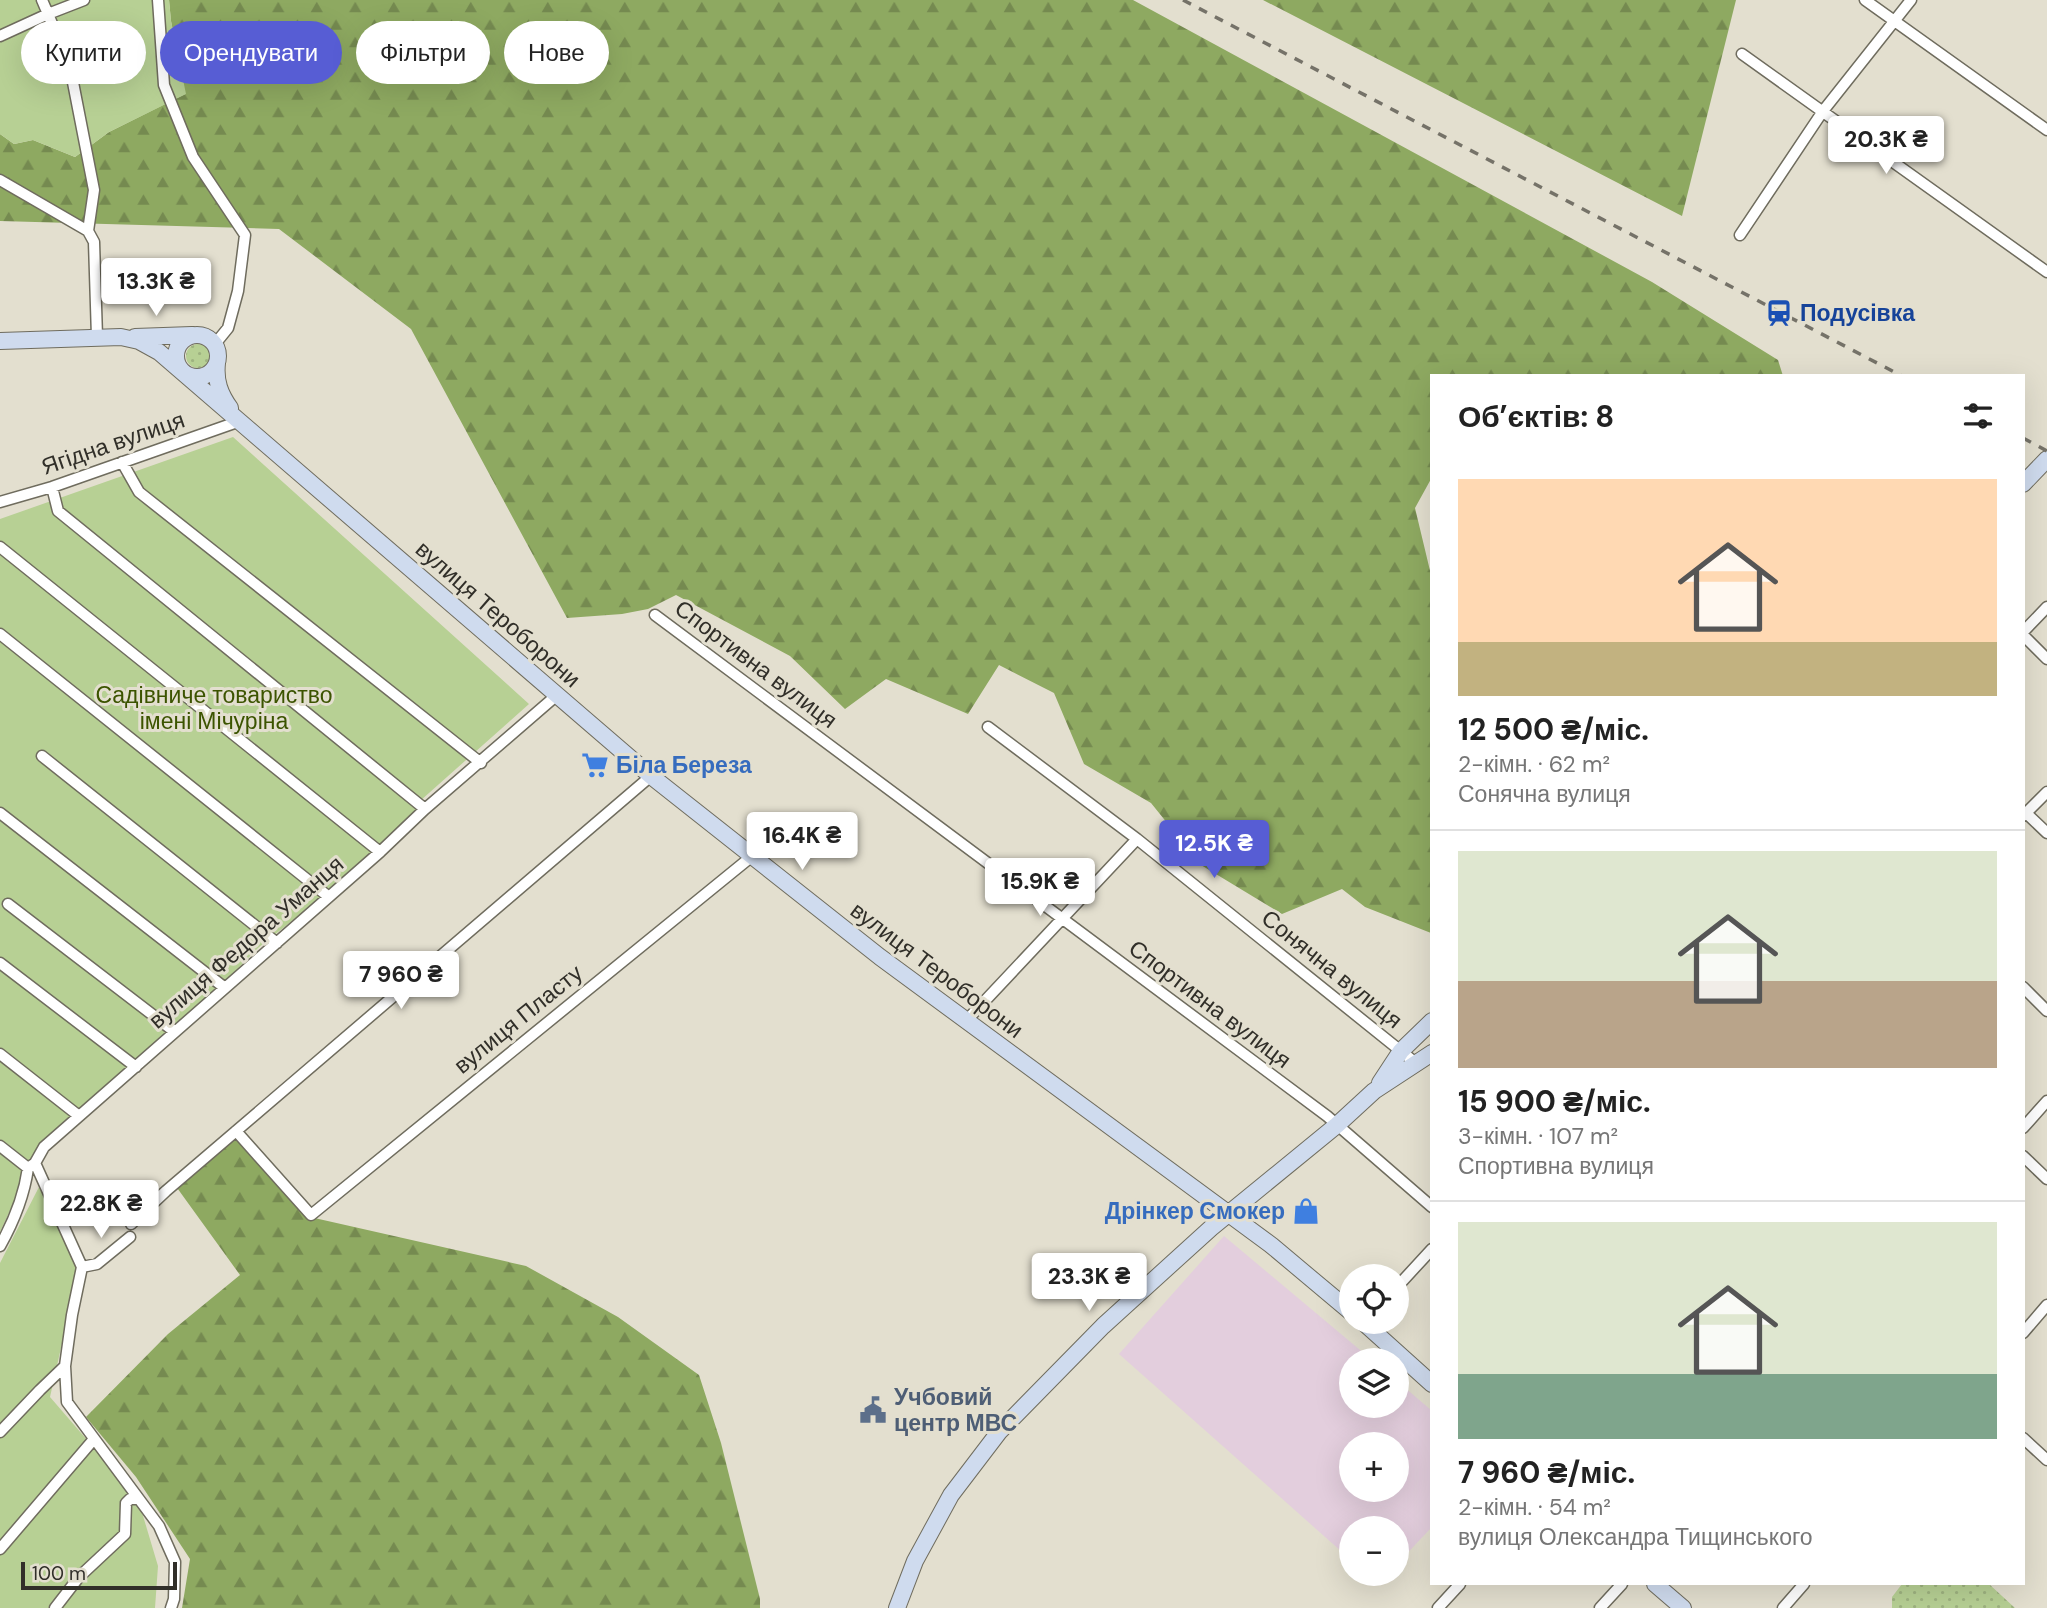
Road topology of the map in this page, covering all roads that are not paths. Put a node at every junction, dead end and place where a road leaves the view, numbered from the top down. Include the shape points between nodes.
1 (42, 0) edge
2 (84, 0) edge
3 (158, 0) edge
4 (1866, 0) edge
5 (1911, 0) edge
6 (48, 15) junction
7 (1895, 20) junction
8 (0, 36) edge
9 (1742, 54) dead end
10 (1823, 111) junction
11 (2047, 130) edge
12 (0, 180) edge
13 (88, 231) junction
14 (1740, 235) dead end
15 (2047, 272) edge
16 (192, 335) junction
17 (97, 337) junction
18 (121, 337) junction
19 (0, 341) edge
20 (215, 344) junction
21 (217, 363) junction
22 (182, 371) junction
23 (246, 426) junction
24 (2047, 459) edge
25 (122, 462) junction
26 (2027, 478) edge
27 (52, 487) junction
28 (0, 502) edge
29 (0, 547) edge
30 (2047, 607) edge
31 (655, 615) dead end
32 (2025, 632) edge
33 (0, 634) edge
34 (2025, 636) edge
35 (2047, 659) edge
36 (557, 695) junction
37 (988, 727) dead end
38 (41, 757) dead end
39 (481, 763) junction
40 (651, 776) junction
41 (2047, 792) edge
42 (425, 809) junction
43 (0, 813) edge
44 (2025, 814) edge
45 (2025, 816) edge
46 (2047, 833) edge
47 (1138, 839) junction
48 (380, 852) junction
49 (751, 857) junction
50 (329, 897) junction
51 (8, 904) dead end
52 (1061, 919) junction
53 (276, 943) junction
54 (0, 963) edge
55 (225, 988) junction
56 (2025, 989) edge
57 (2047, 1010) edge
58 (966, 1021) junction
59 (1430, 1023) edge
60 (175, 1032) junction
61 (1401, 1051) junction
62 (0, 1054) edge
63 (1430, 1054) edge
64 (1417, 1063) junction
65 (136, 1067) junction
66 (1374, 1091) junction
67 (2047, 1101) edge
68 (79, 1116) junction
69 (1337, 1125) junction
70 (2025, 1126) edge
71 (236, 1131) junction
72 (0, 1146) edge
73 (2025, 1158) edge
74 (31, 1166) junction
75 (2047, 1179) edge
76 (1430, 1205) edge
77 (1228, 1214) junction
78 (131, 1224) dead end
79 (130, 1237) dead end
80 (1, 1242) edge
81 (1430, 1252) edge
82 (82, 1267) junction
83 (1409, 1274) edge
84 (1339, 1302) edge
85 (2047, 1305) edge
86 (2025, 1331) edge
87 (1378, 1334) edge
88 (65, 1366) junction
89 (1430, 1382) edge
90 (0, 1432) edge
91 (94, 1438) junction
92 (2025, 1439) edge
93 (2047, 1460) edge
94 (138, 1499) junction
95 (0, 1549) edge
96 (1459, 1585) edge
97 (1621, 1585) edge
98 (1656, 1585) edge
99 (1803, 1585) edge
100 (55, 1608) edge
101 (171, 1608) edge
102 (897, 1608) edge
103 (1438, 1608) edge
104 (1600, 1608) edge
105 (1683, 1608) edge
106 (1783, 1608) edge

1 - 6 street
2 - 6 street
3 - 20 street via 164,85 193,157 245,235 228,328
4 - 7 street
5 - 7 street
6 - 8 street
6 - 13 street via 70,67 94,190
7 - 10 street
7 - 11 street
9 - 10 street
10 - 14 street
10 - 15 street
12 - 13 street
13 - 17 street via 94,242
16 - 18 main road
16 - 20 main road via 207,337
16 - 22 main road via 177,348
17 - 18 main road
17 - 19 main road
18 - 22 main road, вулиця Тероборони via 152,347
20 - 21 main road
21 - 22 main road via 202,377
21 - 23 main road via 219,389
22 - 23 main road, вулиця Тероборони
23 - 25 street, Ягідна вулиця
23 - 36 main road, вулиця Тероборони
24 - 26 main road
25 - 27 street, Ягідна вулиця
25 - 39 street via 139,492
27 - 28 street, Ягідна вулиця
27 - 42 street via 58,511
29 - 48 street
30 - 32 street
31 - 52 street, Спортивна вулиця
33 - 50 street
34 - 35 street
36 - 39 street, вулиця Федора Уманця
36 - 40 main road, вулиця Тероборони
37 - 47 street, Сонячна вулиця
38 - 53 street
39 - 42 street, вулиця Федора Уманця
40 - 49 main road, вулиця Тероборони
40 - 71 street
41 - 44 street
42 - 48 street, вулиця Федора Уманця
43 - 55 street
45 - 46 street
47 - 52 street
47 - 61 street, Сонячна вулиця
48 - 50 street, вулиця Федора Уманця
49 - 58 main road, вулиця Тероборони
49 - 71 street, вулиця Пласту via 311,1215
50 - 53 street, вулиця Федора Уманця
51 - 60 street
52 - 58 street
52 - 69 street, Спортивна вулиця
53 - 55 street, вулиця Федора Уманця
54 - 65 street
55 - 60 street, вулиця Федора Уманця
56 - 57 street
58 - 77 main road, вулиця Тероборони
59 - 61 main road
60 - 65 street, вулиця Федора Уманця
61 - 64 street, Сонячна вулиця
61 - 66 main road
62 - 68 street
63 - 64 main road
64 - 66 main road
65 - 68 street, вулиця Федора Уманця
66 - 69 main road
67 - 70 street
68 - 74 street, вулиця Федора Уманця via 44,1147
69 - 76 street, Спортивна вулиця
69 - 77 main road
71 - 78 street
72 - 74 street
73 - 75 street
74 - 80 street, вулиця Федора Уманця via 13,1222
74 - 82 street
77 - 84 main road, вулиця Тероборони
77 - 102 main road via 1102,1326 999,1432 951,1495 915,1561
79 - 82 street via 97,1264
81 - 83 street
82 - 88 street
85 - 86 street
87 - 89 main road
88 - 90 street
88 - 91 street via 67,1402
91 - 94 street
91 - 95 street
92 - 93 street
94 - 100 street via 126,1503 125,1534 79,1577
94 - 101 street via 159,1527 175,1562
96 - 103 street
97 - 104 street
98 - 105 main road
99 - 106 street

